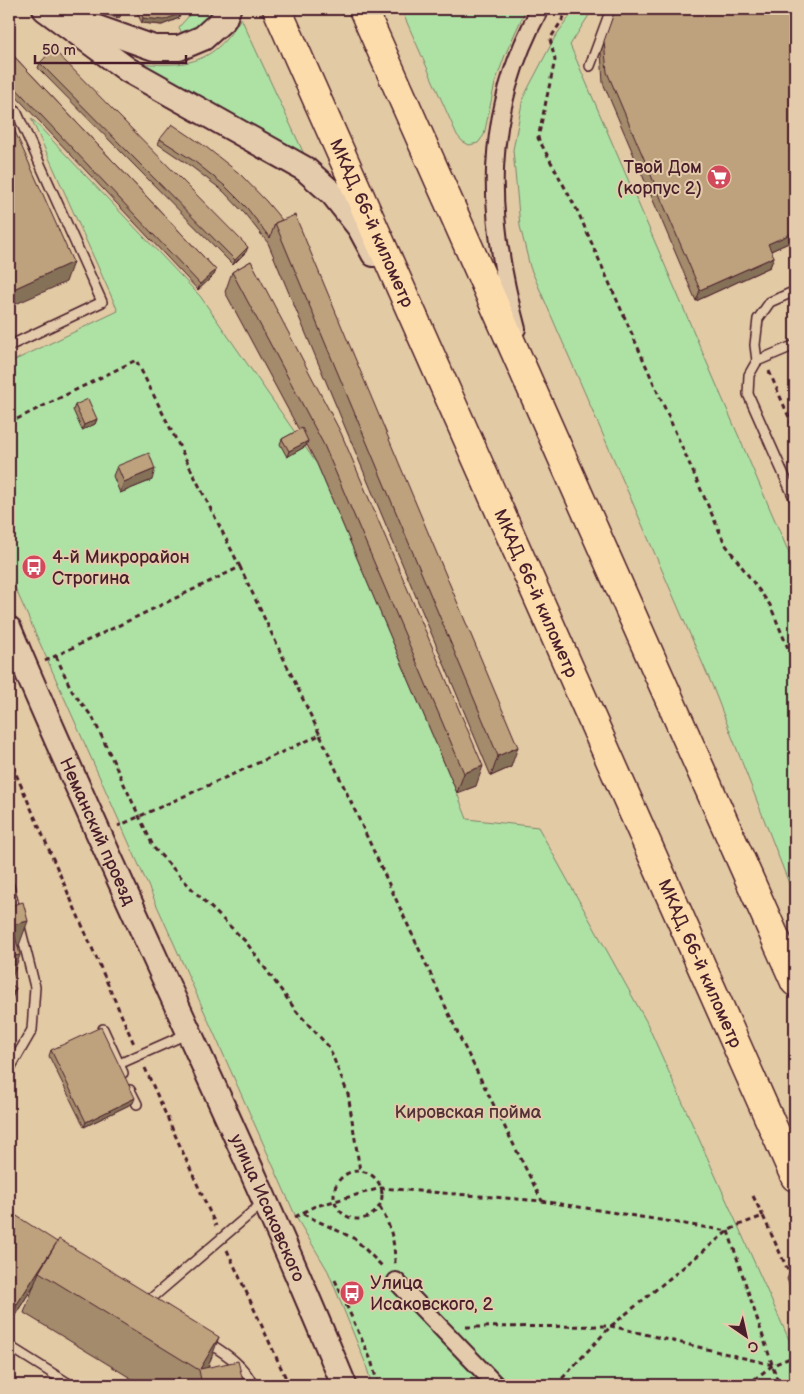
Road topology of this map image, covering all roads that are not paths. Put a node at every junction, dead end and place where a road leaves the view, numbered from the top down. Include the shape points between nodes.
1 (228, 9) edge
2 (277, 9) edge
3 (364, 9) edge
4 (540, 9) edge
5 (611, 9) edge
6 (47, 10) edge
7 (590, 66) dead end
8 (9, 104) edge
9 (795, 291) edge
10 (795, 345) edge
11 (9, 346) edge
12 (429, 351) junction
13 (757, 362) junction
14 (533, 392) junction
15 (795, 500) edge
16 (9, 629) edge
17 (9, 886) edge
18 (795, 982) edge
19 (103, 1029) edge
20 (189, 1032) junction
21 (119, 1064) junction
22 (9, 1070) edge
23 (137, 1104) edge
24 (795, 1177) edge
25 (265, 1200) junction
26 (396, 1281) road end
27 (146, 1304) edge
28 (201, 1339) edge
29 (9, 1346) edge
30 (71, 1385) edge
31 (253, 1385) edge
32 (344, 1385) edge
33 (496, 1385) edge

1 - 6 street via 224,19 203,38 179,48 154,48
2 - 12 highway, МКАД, 66-й километр
3 - 14 highway
4 - 14 street via 506,89 496,142 494,178 501,258
5 - 7 lane
6 - 12 street via 128,70 305,169 333,194 360,228
8 - 11 lane via 17,112 102,302
9 - 13 lane via 770,302 758,319
10 - 13 lane
12 - 24 highway, МКАД, 66-й километр
13 - 15 lane via 750,375 748,394
14 - 18 highway
16 - 20 street, Неманский проезд
17 - 22 lane via 35,987 32,1030
19 - 21 lane
20 - 21 lane
20 - 25 street, улица Исаковского
21 - 23 lane
25 - 27 lane
25 - 32 street, улица Исаковского
26 - 33 street
28 - 31 lane via 233,1358 248,1374
29 - 30 lane

